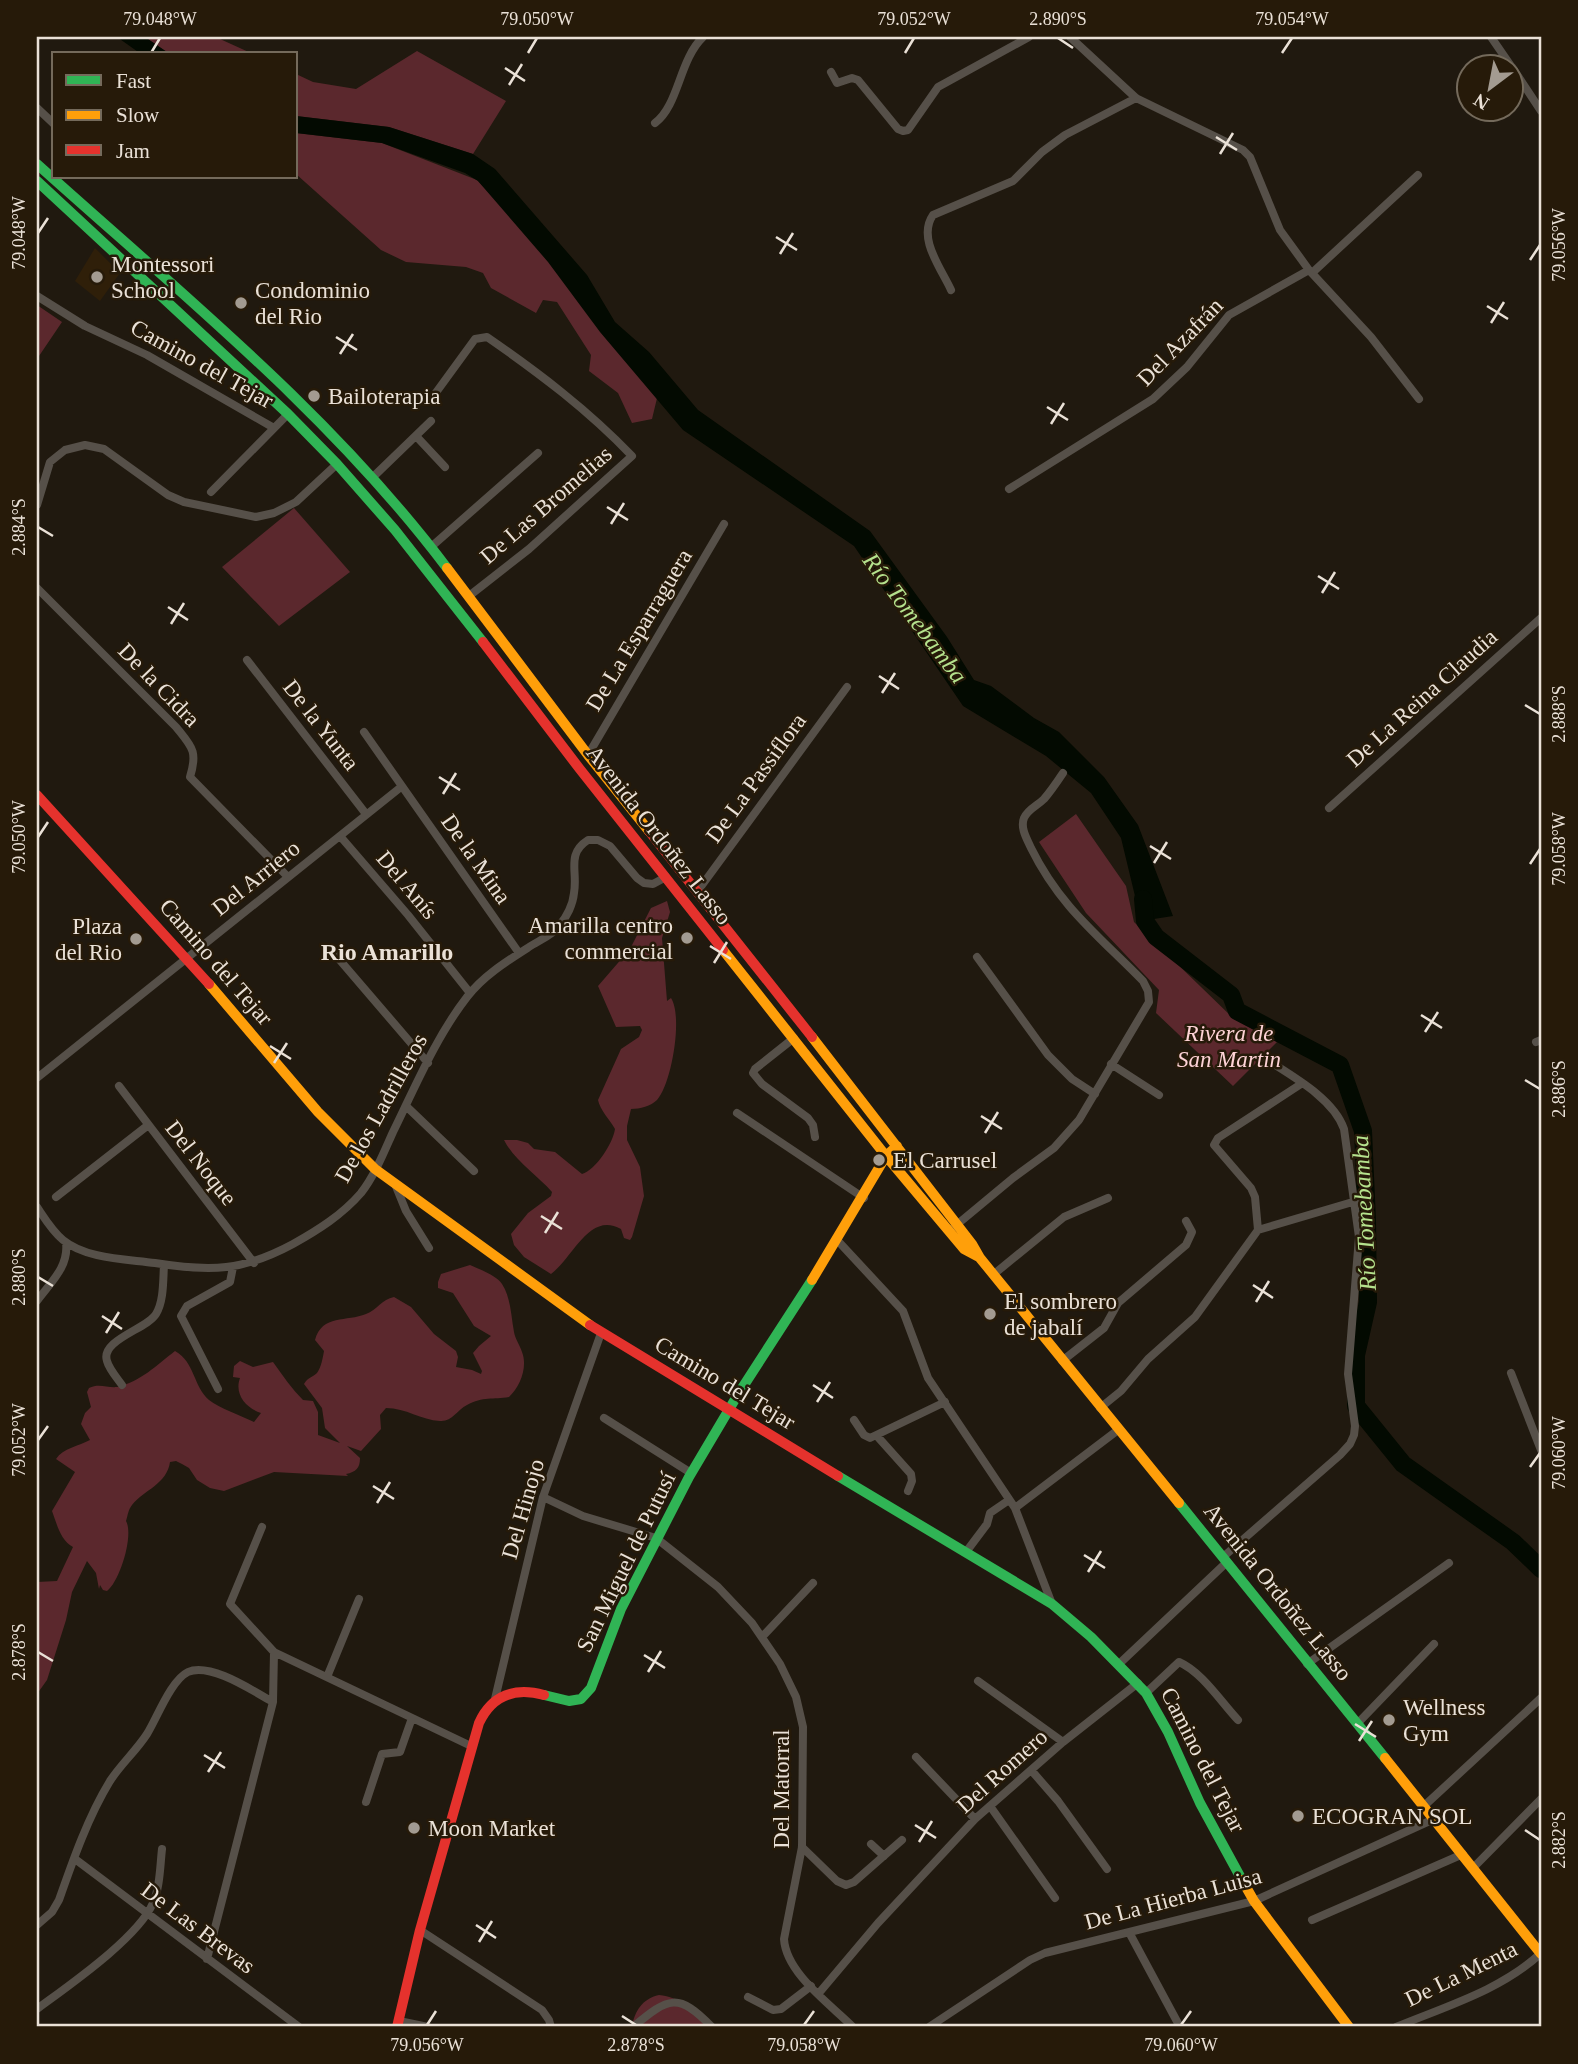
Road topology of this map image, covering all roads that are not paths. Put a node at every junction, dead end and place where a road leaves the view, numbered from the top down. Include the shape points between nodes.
1 (703, 37) edge
2 (1029, 37) edge
3 (1070, 37) edge
4 (1491, 37) edge
5 (1501, 52) edge
6 (831, 72) dead end
7 (1526, 89) edge
8 (1136, 98) junction
9 (37, 108) edge
10 (1541, 111) edge
11 (52, 122) edge
12 (655, 123) dead end
13 (37, 164) edge
14 (1418, 175) dead end
15 (52, 178) edge
16 (53, 178) edge
17 (37, 181) edge
18 (1311, 272) junction
19 (951, 290) dead end
20 (37, 296) edge
21 (432, 398) dead end
22 (1419, 399) dead end
23 (288, 414) junction
24 (431, 421) dead end
25 (274, 428) junction
26 (416, 436) junction
27 (349, 452) junction
28 (538, 453) dead end
29 (337, 464) junction
30 (445, 467) dead end
31 (373, 478) junction
32 (1009, 489) dead end
33 (211, 492) dead end
34 (37, 503) edge
35 (724, 524) dead end
36 (431, 547) junction
37 (37, 588) edge
38 (469, 596) junction
39 (1541, 618) edge
40 (247, 660) dead end
41 (847, 687) dead end
42 (364, 732) dead end
43 (588, 755) junction
44 (1063, 773) dead end
45 (401, 788) junction
46 (37, 795) edge
47 (1329, 808) dead end
48 (366, 814) junction
49 (340, 836) junction
50 (288, 877) junction
51 (666, 877) junction
52 (697, 892) junction
53 (332, 951) dead end
54 (519, 953) junction
55 (977, 957) dead end
56 (187, 958) junction
57 (470, 993) junction
58 (794, 1038) junction
59 (1261, 1056) dead end
60 (428, 1063) junction
61 (1111, 1064) junction
62 (37, 1078) edge
63 (1301, 1084) junction
64 (119, 1086) dead end
65 (1095, 1094) junction
66 (1158, 1095) dead end
67 (405, 1107) junction
68 (737, 1113) dead end
69 (147, 1126) junction
70 (815, 1137) dead end
71 (897, 1146) junction
72 (886, 1156) junction
73 (375, 1169) junction
74 (474, 1171) dead end
75 (395, 1184) junction
76 (56, 1197) dead end
77 (864, 1198) junction
78 (1108, 1198) dead end
79 (1356, 1201) junction
80 (37, 1207) edge
81 (1186, 1221) dead end
82 (953, 1227) junction
83 (1258, 1230) junction
84 (838, 1241) junction
85 (66, 1243) junction
86 (429, 1248) dead end
87 (254, 1263) junction
88 (164, 1265) junction
89 (233, 1267) junction
90 (994, 1274) junction
91 (37, 1301) edge
92 (601, 1333) junction
93 (1062, 1361) junction
94 (1511, 1373) dead end
95 (122, 1385) dead end
96 (218, 1389) dead end
97 (944, 1402) junction
98 (728, 1409) junction
99 (1101, 1409) junction
100 (604, 1418) dead end
101 (854, 1420) dead end
102 (1118, 1430) junction
103 (877, 1436) junction
104 (1541, 1450) edge
105 (691, 1473) junction
106 (908, 1490) dead end
107 (543, 1497) junction
108 (1009, 1500) junction
109 (1015, 1508) junction
110 (262, 1527) dead end
111 (656, 1538) junction
112 (966, 1552) junction
113 (1225, 1560) junction
114 (1449, 1563) dead end
115 (813, 1583) dead end
116 (359, 1599) dead end
117 (1052, 1604) junction
118 (762, 1637) junction
119 (1434, 1644) dead end
120 (274, 1651) junction
121 (1119, 1664) junction
122 (1307, 1664) junction
123 (327, 1677) junction
124 (978, 1681) dead end
125 (1138, 1683) junction
126 (1146, 1693) junction
127 (1541, 1698) edge
128 (495, 1699) junction
129 (273, 1702) junction
130 (412, 1718) junction
131 (1238, 1720) dead end
132 (1357, 1724) junction
133 (1063, 1742) junction
134 (471, 1746) junction
135 (916, 1757) dead end
136 (1031, 1770) junction
137 (1541, 1799) edge
138 (366, 1802) dead end
139 (990, 1806) junction
140 (1424, 1806) junction
141 (975, 1819) junction
142 (1434, 1819) junction
143 (902, 1840) dead end
144 (872, 1844) dead end
145 (802, 1847) junction
146 (162, 1849) dead end
147 (1463, 1854) junction
148 (884, 1856) junction
149 (75, 1860) junction
150 (1474, 1867) junction
151 (1107, 1869) dead end
152 (1055, 1898) dead end
153 (1254, 1901) junction
154 (147, 1914) junction
155 (1312, 1920) dead end
156 (37, 1925) edge
157 (420, 1930) junction
158 (1130, 1934) junction
159 (1541, 1954) edge
160 (208, 1959) junction
161 (811, 1986) junction
162 (819, 1993) junction
163 (748, 1997) dead end
164 (37, 2009) edge
165 (398, 2024) edge
166 (299, 2027) edge
167 (428, 2027) edge
168 (551, 2027) edge
169 (633, 2027) edge
170 (712, 2027) edge
171 (853, 2027) edge
172 (929, 2027) edge
173 (1180, 2027) edge
174 (1349, 2027) edge
175 (1396, 2027) edge

1 - 12 street via 687,57 663,115
2 - 6 street via 938,87 903,131 858,80 837,83
3 - 8 street
4 - 5 street
7 - 10 street
8 - 18 street via 1243,150 1280,230
8 - 19 street via 1065,135 1013,181 933,215 926,232
9 - 11 street
13 - 15 main road, Avenida Ordoñez Lasso
14 - 18 street, Del Azafrán
16 - 27 main road, Avenida Ordoñez Lasso via 300,401
17 - 23 main road, Avenida Ordoñez Lasso
18 - 22 street via 1371,337
18 - 32 street, Del Azafrán via 1229,315 1187,367 1153,399
20 - 25 street, Camino del Tejar
21 - 38 street, De Las Bromelias via 475,340 487,337 581,407 632,456
23 - 25 street
23 - 29 main road, Avenida Ordoñez Lasso
24 - 26 street
25 - 33 street
26 - 30 street
26 - 31 street
27 - 29 main road
27 - 31 main road, Avenida Ordoñez Lasso
28 - 36 street
29 - 34 street via 296,502 256,517 184,502 104,449 85,445 65,450 50,462
29 - 51 main road, Avenida Ordoñez Lasso via 418,558
31 - 36 main road, Avenida Ordoñez Lasso
35 - 43 street, De La Esparraguera
36 - 38 main road, Avenida Ordoñez Lasso
37 - 50 street, De la Cidra via 176,727 192,747 195,761 190,777
38 - 43 main road, Avenida Ordoñez Lasso
39 - 47 street, De La Reina Claudia
40 - 48 street, De la Yunta
41 - 52 street, De La Passiflora
42 - 45 street, De la Mina
43 - 52 main road, Avenida Ordoñez Lasso
44 - 61 street via 1042,801 1028,811 1023,830 1062,900 1143,981 1148,992 1149,1002
45 - 48 street, Del Arriero
45 - 54 street, De la Mina
46 - 56 main road, Camino del Tejar
48 - 49 street, Del Arriero
49 - 50 street, Del Arriero
49 - 57 street, Del Anís
50 - 56 street, Del Arriero
51 - 54 street, De los Ladrilleros via 644,883 610,846 588,840 575,853 575,892 558,929
51 - 58 main road, Avenida Ordoñez Lasso
52 - 71 main road, Avenida Ordoñez Lasso
53 - 60 street
54 - 57 street, De los Ladrilleros
55 - 65 street via 1048,1055
56 - 62 street, Del Arriero
56 - 73 main road, Camino del Tejar via 318,1112
57 - 60 street, De los Ladrilleros
58 - 70 street via 753,1073 808,1118
58 - 72 main road, Avenida Ordoñez Lasso
59 - 63 street
60 - 67 street, De los Ladrilleros
61 - 65 street
61 - 66 street
63 - 79 street via 1327,1102 1342,1123
63 - 83 street via 1214,1141 1220,1155 1251,1188
64 - 69 street, Del Noque
65 - 82 street via 1054,1148
67 - 73 street, De los Ladrilleros
67 - 74 street
68 - 77 street
69 - 76 street
69 - 87 street, Del Noque
71 - 72 main road, San Miguel de Putusí
71 - 82 main road, Avenida Ordoñez Lasso
72 - 77 main road, San Miguel de Putusí
72 - 82 main road, Avenida Ordoñez Lasso
73 - 75 main road, Camino del Tejar
73 - 87 street, De los Ladrilleros via 362,1192 340,1213
75 - 86 street
75 - 92 main road, Camino del Tejar
77 - 84 main road, San Miguel de Putusí
78 - 90 street via 1064,1217
79 - 83 street
79 - 113 street via 1359,1237 1348,1374 1354,1435 1340,1455
80 - 85 street
81 - 93 street via 1192,1232 1186,1245 1118,1303 1104,1328
82 - 90 main road, Avenida Ordoñez Lasso
83 - 99 street via 1195,1317
84 - 97 street via 903,1311 928,1378
84 - 98 main road, San Miguel de Putusí
85 - 88 street, De los Ladrilleros via 91,1253
85 - 91 street via 63,1267
87 - 89 street, De los Ladrilleros
88 - 89 street, De los Ladrilleros
88 - 95 street via 157,1312 113,1343 106,1354
89 - 96 street via 230,1282 187,1306 181,1316
90 - 93 main road, Avenida Ordoñez Lasso
92 - 98 main road, Camino del Tejar
92 - 107 street, Del Hinojo
93 - 99 main road, Avenida Ordoñez Lasso
94 - 104 street
97 - 103 street
97 - 108 street
98 - 105 main road, San Miguel de Putusí
98 - 112 main road, Camino del Tejar
99 - 102 main road, Avenida Ordoñez Lasso
100 - 105 street
101 - 103 street via 867,1437
102 - 109 street
102 - 113 main road, Avenida Ordoñez Lasso
103 - 106 street via 911,1474
105 - 111 main road, San Miguel de Putusí
107 - 111 street via 583,1516
107 - 128 street, Del Hinojo
108 - 109 street
108 - 112 street via 990,1513
109 - 117 street
110 - 120 street via 230,1604
111 - 118 street, Del Matorral via 718,1587
111 - 128 main road, San Miguel de Putusí via 612,1630 590,1690 575,1701 556,1700 529,1689 505,1692
112 - 117 main road, Camino del Tejar
113 - 121 street
113 - 122 main road, Avenida Ordoñez Lasso
114 - 122 street
115 - 118 street
116 - 123 street
117 - 121 main road, Camino del Tejar
118 - 145 street, Del Matorral via 786,1675 803,1727
119 - 132 street
120 - 123 street
120 - 129 street
121 - 125 main road, Camino del Tejar
122 - 132 main road, Avenida Ordoñez Lasso
123 - 130 street
124 - 133 street
125 - 126 main road, Camino del Tejar
125 - 133 street, Del Romero
126 - 131 street via 1179,1662
126 - 153 main road, Camino del Tejar
127 - 140 street
128 - 134 main road via 480,1718
129 - 149 street via 219,1674 202,1670 179,1679 147,1734 108,1784
129 - 160 street
130 - 134 street
130 - 138 street via 400,1752 382,1754
132 - 140 main road, Avenida Ordoñez Lasso
133 - 136 street, Del Romero
134 - 157 main road
135 - 141 street
136 - 139 street, Del Romero
136 - 151 street
137 - 150 street
139 - 141 street, Del Romero
139 - 152 street
140 - 142 main road, Avenida Ordoñez Lasso
141 - 162 street, Del Romero
142 - 147 main road, Avenida Ordoñez Lasso
142 - 153 street, De La Hierba Luisa
143 - 148 street
144 - 148 street
145 - 148 street via 846,1885
145 - 161 street, Del Matorral via 784,1939 790,1963
146 - 154 street
147 - 150 main road, Avenida Ordoñez Lasso
147 - 155 street
149 - 154 street, De Las Brevas
149 - 156 street via 52,1912
150 - 159 main road, Avenida Ordoñez Lasso
153 - 158 street, De La Hierba Luisa
153 - 174 main road, Camino del Tejar
154 - 160 street, De Las Brevas
154 - 164 street via 128,1936
157 - 165 main road
157 - 168 street via 542,2010
158 - 172 street, De La Hierba Luisa via 1045,1953
158 - 173 street
159 - 175 street, De La Menta via 1504,1979
160 - 166 street, De Las Brevas
161 - 162 street, Del Matorral
161 - 163 street via 781,2009 773,2010
162 - 171 street, Del Matorral
165 - 167 street
169 - 170 street via 670,2002 684,2003

